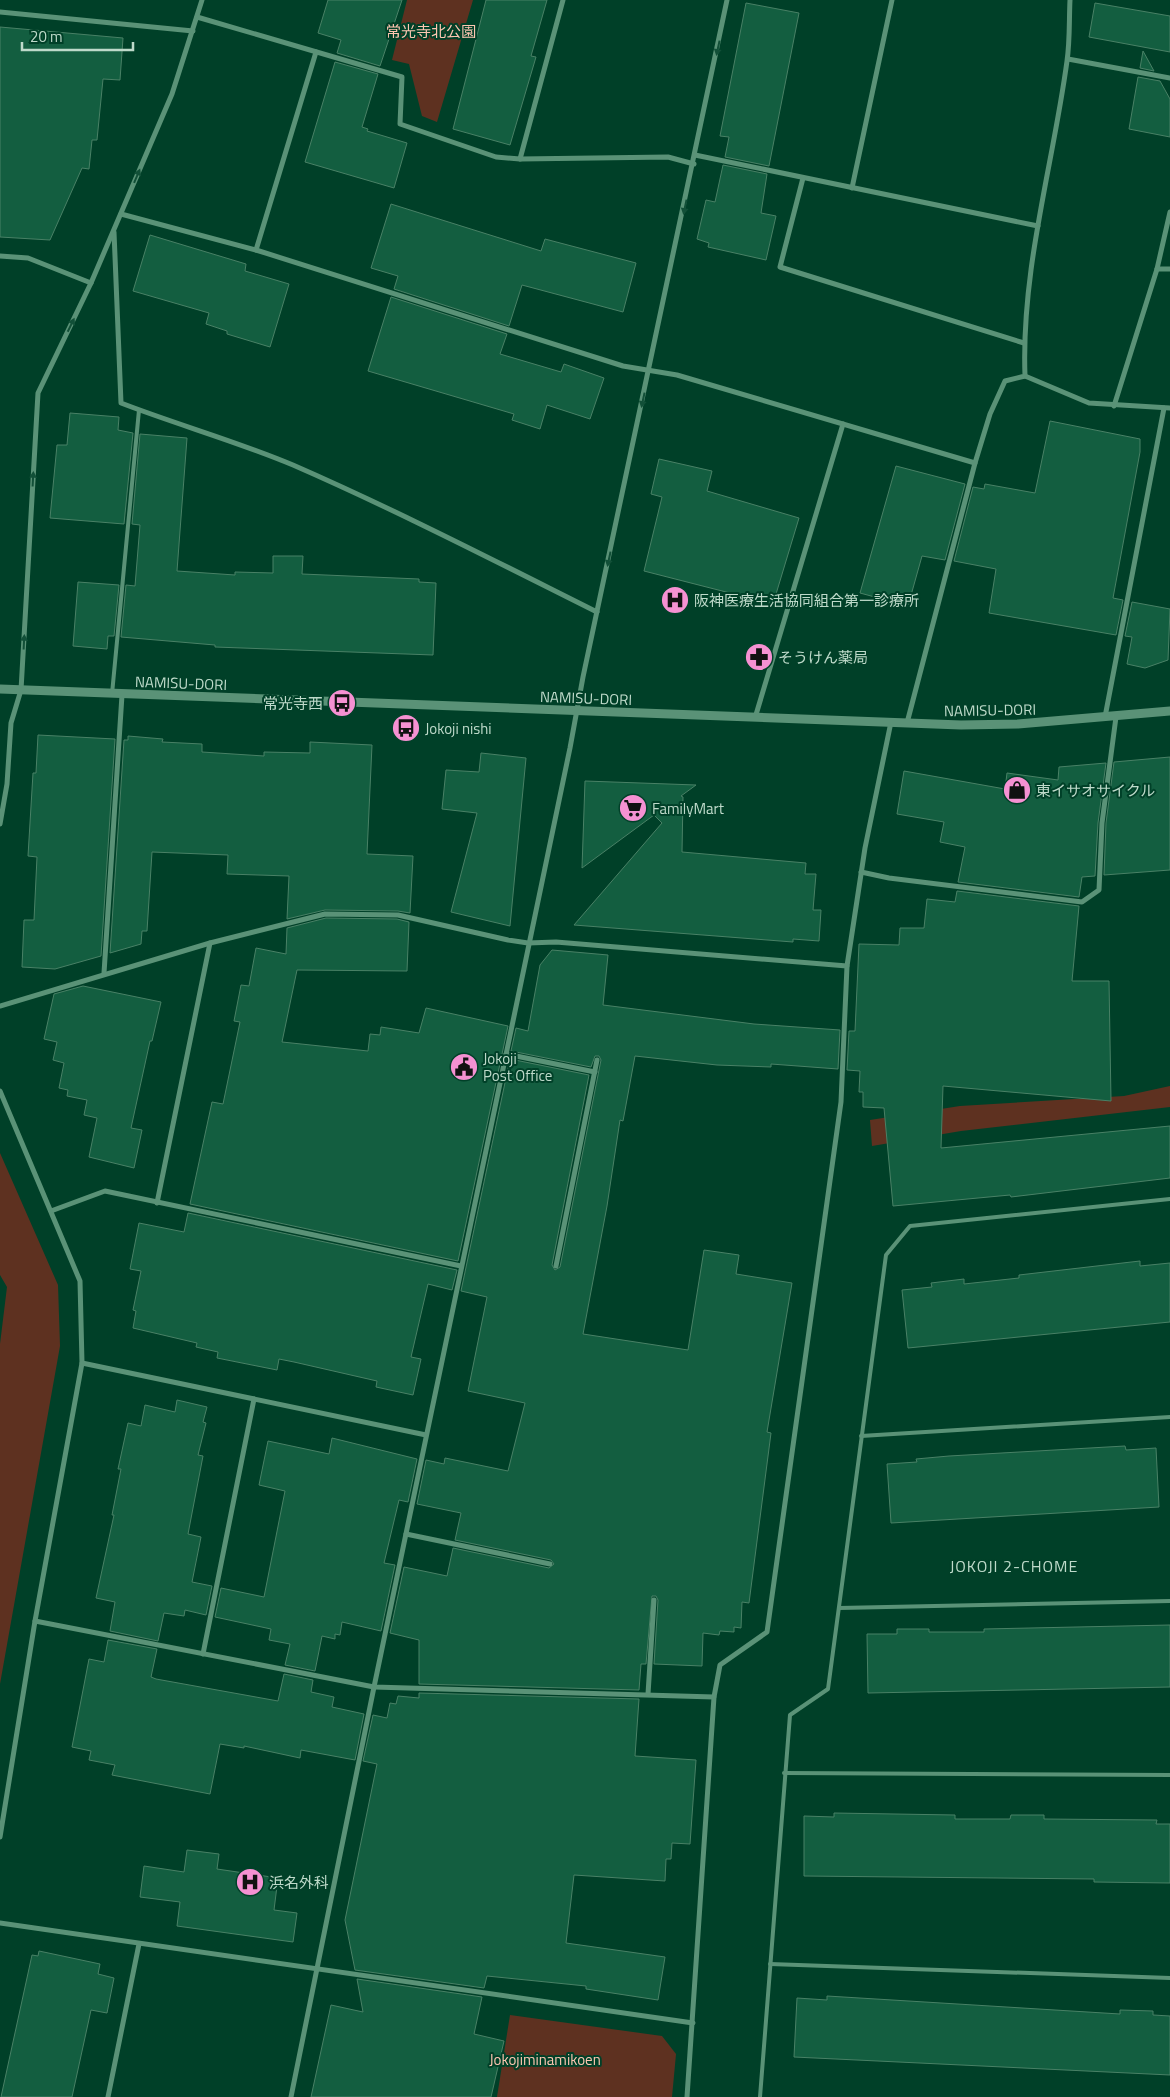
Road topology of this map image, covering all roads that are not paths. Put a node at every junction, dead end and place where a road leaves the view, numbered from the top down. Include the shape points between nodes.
1 (202, 0) edge
2 (563, 0) edge
3 (728, 0) edge
4 (892, 0) edge
5 (1070, 0) edge
6 (0, 12) edge
7 (198, 16) junction
8 (193, 31) junction
9 (316, 52) junction
10 (1068, 59) junction
11 (1170, 78) edge
12 (695, 156) junction
13 (520, 159) junction
14 (694, 164) junction
15 (803, 178) junction
16 (852, 188) junction
17 (1170, 212) edge
18 (121, 214) junction
19 (1038, 226) junction
20 (114, 229) junction
21 (256, 250) junction
22 (0, 256) edge
23 (1157, 269) junction
24 (1170, 269) edge
25 (91, 283) junction
26 (1024, 343) junction
27 (649, 371) junction
28 (1024, 376) junction
29 (1114, 406) junction
30 (1167, 408) edge
31 (139, 410) junction
32 (843, 424) junction
33 (975, 462) junction
34 (597, 612) junction
35 (0, 689) edge
36 (21, 690) junction
37 (112, 694) junction
38 (122, 694) junction
39 (1170, 711) edge
40 (576, 712) junction
41 (1116, 717) junction
42 (755, 718) junction
43 (1104, 718) junction
44 (891, 722) junction
45 (907, 723) junction
46 (0, 824) edge
47 (861, 872) junction
48 (210, 943) junction
49 (528, 943) junction
50 (847, 966) junction
51 (104, 973) junction
52 (0, 1006) edge
53 (506, 1054) junction
54 (597, 1060) dead end
55 (595, 1072) junction
56 (0, 1091) edge
57 (1170, 1199) edge
58 (158, 1202) junction
59 (52, 1211) junction
60 (461, 1266) junction
61 (556, 1266) dead end
62 (82, 1363) junction
63 (254, 1399) junction
64 (1170, 1418) edge
65 (426, 1434) junction
66 (861, 1436) junction
67 (406, 1534) junction
68 (550, 1564) dead end
69 (654, 1600) dead end
70 (1170, 1601) edge
71 (839, 1608) junction
72 (35, 1621) junction
73 (203, 1654) junction
74 (374, 1687) junction
75 (648, 1694) junction
76 (714, 1697) junction
77 (784, 1773) junction
78 (1170, 1775) edge
79 (0, 1837) edge
80 (0, 1924) edge
81 (139, 1944) junction
82 (770, 1964) junction
83 (318, 1970) junction
84 (1170, 1978) edge
85 (693, 2023) junction
86 (108, 2097) edge
87 (291, 2097) edge
88 (687, 2097) edge
89 (760, 2097) edge

1 - 7 street
2 - 13 street
3 -> 12 street
4 - 16 street
5 - 10 street
6 - 8 street
7 - 8 street
7 - 9 street
18 -> 8 street via 172,94
9 - 13 street via 402,77 400,124 496,157
9 - 21 street
10 - 11 street
10 - 19 street
12 - 14 street
12 - 15 street
13 - 14 street via 668,157
14 -> 27 street
15 - 16 street
15 - 26 street via 780,266
16 - 19 street
17 - 23 street
18 - 20 street
18 - 21 street
19 - 26 street
20 - 25 street
20 - 31 street via 121,403
21 - 27 street via 622,366
22 - 25 street via 28,258
23 - 24 street
23 - 29 street
36 -> 25 street via 38,393
26 - 28 street
27 - 32 street via 677,375
27 -> 34 street
28 - 29 street via 1089,403
28 - 33 street via 1005,381 990,414
29 - 30 street
30 - 43 street
31 - 34 street via 231,440 293,466 440,533
31 - 37 lane
32 - 33 street
32 - 42 street
33 - 45 street
34 - 40 street
35 - 36 street, NAMISU-DORI
36 - 37 street, NAMISU-DORI
36 - 46 street via 10,723 7,784
37 - 38 street, NAMISU-DORI
38 - 40 street, NAMISU-DORI
38 - 51 street
39 - 41 street, NAMISU-DORI
40 - 42 street, NAMISU-DORI
40 - 49 street
41 - 43 street, NAMISU-DORI
41 - 47 street via 1102,823 1099,890 1082,902
42 - 44 street, NAMISU-DORI
43 - 45 street, NAMISU-DORI via 1018,724
44 - 45 street, NAMISU-DORI
44 - 47 street
47 - 50 street
48 - 49 street via 326,914 398,915
48 - 51 street
48 - 58 street
49 - 50 street via 556,942
49 - 53 street
50 - 76 street via 841,1102 768,1632 720,1665
51 - 52 street
53 - 55 street
53 - 60 street
54 - 55 street
55 - 61 street
56 - 59 street
57 - 66 lane via 910,1226 886,1255
58 - 59 street via 105,1191
58 - 60 street
59 - 62 street via 80,1281
60 - 65 street
62 - 63 street
62 - 72 street
63 - 65 street
63 - 73 street
64 - 66 lane
65 - 67 street
66 - 71 lane
67 - 68 street
67 - 74 street
69 - 75 street
70 - 71 lane
71 - 77 lane via 828,1690 790,1715
72 - 73 street
72 - 79 street
73 - 74 street
74 - 75 street
74 - 83 street
75 - 76 street
76 - 85 street
77 - 78 lane
77 - 82 lane
80 - 81 street
81 - 83 street
81 - 86 street
82 - 84 lane
82 - 89 lane
83 - 85 street
83 - 87 street
85 - 88 street

